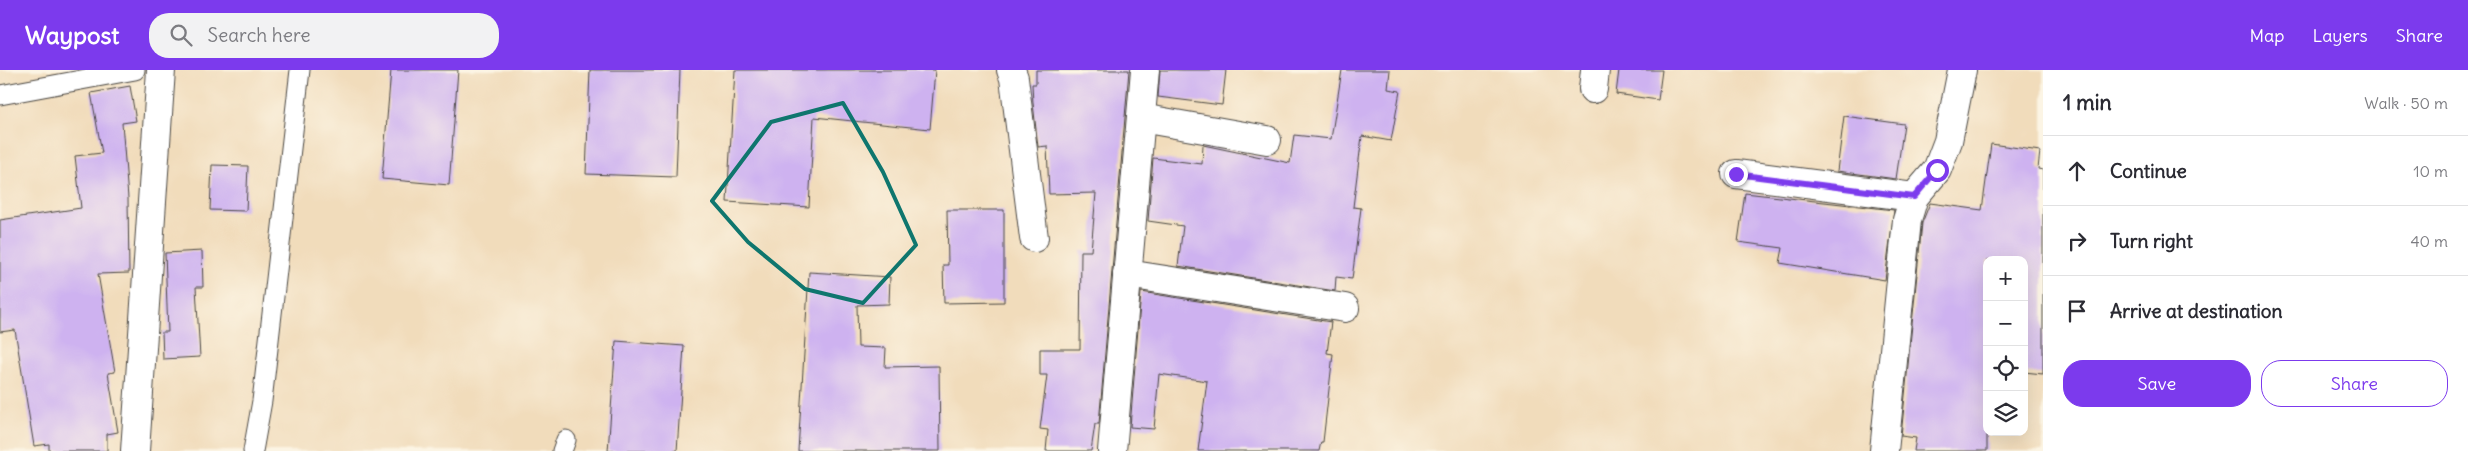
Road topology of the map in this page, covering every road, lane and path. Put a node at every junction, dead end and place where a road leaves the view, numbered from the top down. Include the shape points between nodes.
1 (135, 70) edge
2 (161, 70) edge
3 (300, 70) edge
4 (1011, 70) edge
5 (1145, 70) edge
6 (1962, 70) edge
7 (0, 95) edge
8 (1141, 118) junction
9 (1268, 140) dead end
10 (1736, 174) dead end
11 (1914, 197) junction
12 (1034, 238) dead end
13 (1127, 274) junction
14 (1345, 308) dead end
15 (135, 451) edge
16 (253, 451) edge
17 (1112, 451) edge
18 (1884, 451) edge

1 - 7 lane
2 - 15 street
3 - 16 lane via 262,401
4 - 12 street
5 - 8 street
6 - 11 street via 1948,141 1937,170
8 - 9 street
8 - 13 street
10 - 11 street
11 - 18 street via 1906,220
13 - 14 street
13 - 17 street

